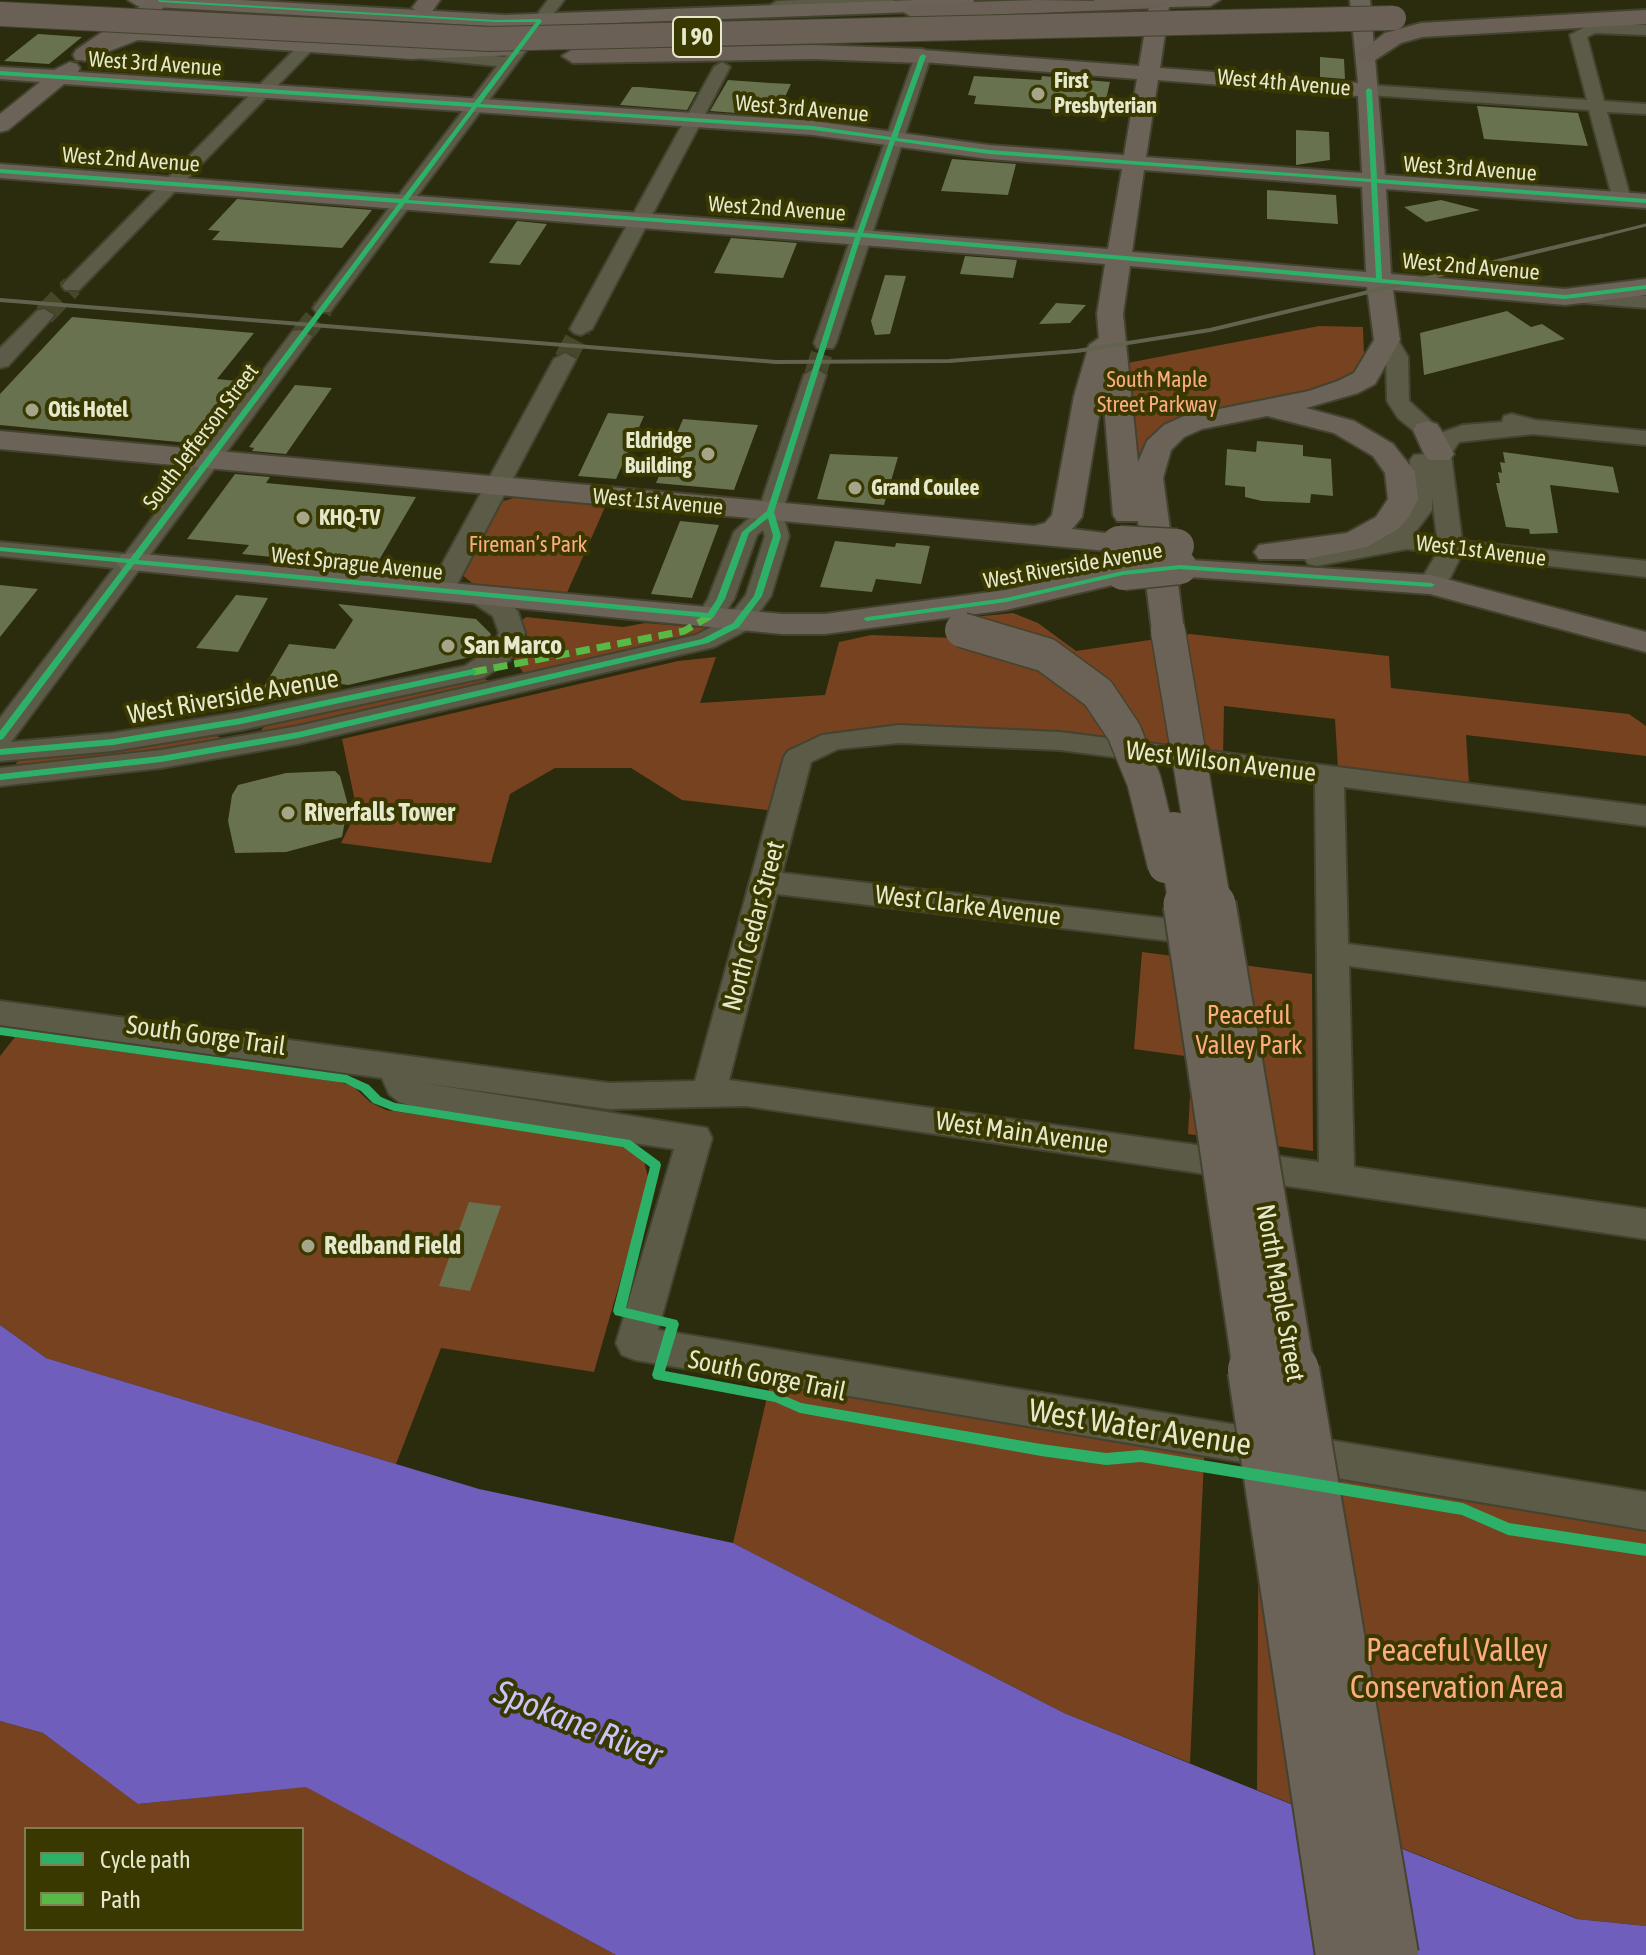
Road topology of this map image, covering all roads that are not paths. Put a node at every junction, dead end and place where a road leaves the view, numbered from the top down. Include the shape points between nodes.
1 (152, 0) edge
2 (556, 0) edge
3 (886, 0) edge
4 (1210, 0) edge
5 (1360, 0) edge
6 (1610, 0) edge
7 (1158, 1) edge
8 (189, 2) edge
9 (426, 4) edge
10 (1646, 7) edge
11 (70, 9) junction
12 (4, 11) edge
13 (673, 14) junction
14 (1391, 14) junction
15 (1646, 17) edge
16 (540, 20) junction
17 (1205, 25) junction
18 (375, 27) junction
19 (1646, 30) edge
20 (308, 45) junction
21 (84, 55) junction
22 (1367, 55) junction
23 (513, 56) junction
24 (921, 62) junction
25 (722, 67) dead end
26 (1148, 72) junction
27 (0, 73) edge
28 (58, 77) junction
29 (1369, 90) junction
30 (262, 91) junction
31 (475, 105) junction
32 (1596, 106) junction
33 (1646, 109) edge
34 (694, 120) junction
35 (0, 125) edge
36 (894, 139) junction
37 (1133, 163) junction
38 (0, 171) edge
39 (1374, 182) junction
40 (171, 183) junction
41 (1638, 201) edge
42 (403, 202) junction
43 (639, 219) junction
44 (859, 235) junction
45 (1120, 257) junction
46 (1379, 279) junction
47 (72, 286) tunnel mouth
48 (1646, 287) edge
49 (1565, 297) junction
50 (1646, 302) edge
51 (323, 308) tunnel mouth
52 (1110, 314) junction
53 (44, 315) tunnel mouth
54 (581, 329) tunnel mouth
55 (301, 336) tunnel mouth
56 (1387, 340) junction
57 (825, 343) tunnel mouth
58 (565, 359) tunnel mouth
59 (0, 361) edge
60 (815, 375) tunnel mouth
61 (1227, 414) junction
62 (1646, 438) edge
63 (0, 440) edge
64 (1433, 442) junction
65 (209, 460) junction
66 (496, 487) junction
67 (770, 512) junction
68 (1031, 537) junction
69 (1385, 545) junction
70 (0, 549) edge
71 (1451, 549) junction
72 (1265, 552) junction
73 (1179, 557) junction
74 (1121, 558) junction
75 (1317, 559) junction
76 (132, 562) junction
77 (1646, 569) edge
78 (1431, 585) junction
79 (440, 592) junction
80 (1040, 592) junction
81 (474, 595) junction
82 (726, 618) junction
83 (867, 619) junction
84 (1156, 631) junction
85 (1646, 642) edge
86 (478, 683) junction
87 (244, 733) junction
88 (0, 737) edge
89 (0, 752) edge
90 (798, 757) joint
91 (1329, 775) junction
92 (0, 777) edge
93 (1646, 816) edge
94 (767, 882) junction
95 (1170, 930) dead end
96 (1333, 953) junction
97 (1646, 994) edge
98 (0, 1013) edge
99 (396, 1068) junction
100 (1213, 1089) junction
101 (708, 1096) junction
102 (1337, 1178) junction
103 (1646, 1224) edge
104 (1646, 1511) edge
105 (1343, 1955) edge
106 (1391, 1955) edge

1 - 8 main road
1 - 21 highway
2 - 16 street
3 - 13 street
4 - 7 main road
5 - 22 main road
6 - 14 highway, I 90
7 - 13 main road
7 - 18 highway
7 - 26 main road
8 - 16 main road
9 - 11 highway via 412,14 373,19
10 - 14 highway, I 90
11 - 12 highway, I 90
11 - 18 highway, I 90
12 - 17 highway, I 90, bridge via 461,39
12 - 24 highway, bridge via 477,53 813,52
13 - 16 main road
14 - 17 highway, I 90, bridge
14 - 18 highway, I 90 via 512,30
15 - 22 highway via 1421,30 1393,38
16 - 23 street
17 - 23 highway, bridge
19 - 32 street via 1608,28 1578,35
20 - 21 main road via 138,34
20 - 23 main road
20 - 30 street
21 - 28 main road
22 - 29 main road
23 - 31 street
24 - 26 main road, West 4th Avenue
24 - 36 street
25 - 34 street
26 - 29 main road, West 4th Avenue
26 - 37 main road
27 - 28 main road, West 3rd Avenue
28 - 30 main road, West 3rd Avenue
28 - 35 main road
29 - 32 street, West 4th Avenue
29 - 39 main road
30 - 31 main road, West 3rd Avenue
30 - 40 street
31 - 34 main road, West 3rd Avenue
31 - 42 street
32 - 33 street, West 4th Avenue
32 - 41 street
34 - 36 main road, West 3rd Avenue
34 - 43 street
36 - 37 main road, West 3rd Avenue
36 - 44 street
37 - 39 main road, West 3rd Avenue
37 - 45 main road
38 - 40 main road, West 2nd Avenue
39 - 41 main road, West 3rd Avenue
39 - 46 main road
40 - 42 main road, West 2nd Avenue
40 - 47 street
42 - 43 main road, West 2nd Avenue
42 - 51 street
43 - 44 main road, West 2nd Avenue
43 - 54 street
44 - 45 main road, West 2nd Avenue
44 - 57 street
45 - 46 main road, West 2nd Avenue
45 - 52 main road
46 - 49 main road, West 2nd Avenue
46 - 56 main road
48 - 49 main road
49 - 50 street, West 2nd Avenue
52 - 68 main road via 1088,396 1067,517 1056,529
52 - 84 main road via 1123,479
53 - 59 street
55 - 65 street, South Jefferson Street
56 - 61 main road via 1365,378 1348,387
56 - 64 street via 1397,357 1398,401
58 - 66 street
60 - 67 street
61 - 72 main road via 1316,418 1365,438 1400,472 1403,499 1377,531 1329,546
61 - 84 main road via 1183,426 1152,455 1148,478
62 - 64 street via 1533,427 1463,432
63 - 65 main road, West 1st Avenue
64 - 69 street via 1422,450 1420,510
64 - 71 street
65 - 66 main road, West 1st Avenue
65 - 76 street, South Jefferson Street
66 - 67 main road, West 1st Avenue
66 - 79 street
67 - 68 main road, West 1st Avenue
67 - 82 street via 777,536 758,596
68 - 74 main road, West 1st Avenue
68 - 80 main road via 1050,544 1059,560 1054,581
69 - 71 street, West 1st Avenue via 1424,542
69 - 75 street, West 1st Avenue
70 - 76 street, West Sprague Avenue
71 - 77 street, West 1st Avenue
71 - 78 street
72 - 73 main road, West 1st Avenue
72 - 75 main road, West 1st Avenue
73 - 74 main road, West Riverside Avenue, bridge
73 - 78 main road, West Riverside Avenue
74 - 80 main road, West Riverside Avenue
75 - 78 main road, West 1st Avenue
76 - 79 main road, West Sprague Avenue
76 - 88 street, South Jefferson Street
78 - 85 main road, West Riverside Avenue
79 - 81 main road, West Sprague Avenue
80 - 83 main road, West Riverside Avenue
81 - 82 main road, West Sprague Avenue
81 - 86 street via 505,612 512,633
82 - 83 main road, West Riverside Avenue via 796,624
82 - 86 street, West Riverside Avenue via 714,638 670,651
83 - 100 main road, bridge via 962,630 1026,647 1061,664 1098,693 1124,732 1153,813
84 - 100 main road, North Maple Street, bridge
84 - 106 main road, North Maple Street, bridge
86 - 87 street, West Riverside Avenue
87 - 89 street, West Riverside Avenue
87 - 92 street, West Riverside Avenue via 161,759
90 - 91 street, West Wilson Avenue via 832,741 899,734 1060,741
90 - 94 street, North Cedar Street
91 - 93 street, West Wilson Avenue
91 - 96 street
94 - 95 street, West Clarke Avenue
94 - 101 street, North Cedar Street
96 - 97 street
96 - 102 street
98 - 99 street, West Main Avenue
99 - 101 street, West Main Avenue via 609,1096
99 - 104 street, West Water Avenue via 401,1085 436,1101 695,1138 635,1343
100 - 105 main road, North Maple Street, bridge
101 - 102 street, West Main Avenue via 746,1093
102 - 103 street, West Main Avenue

